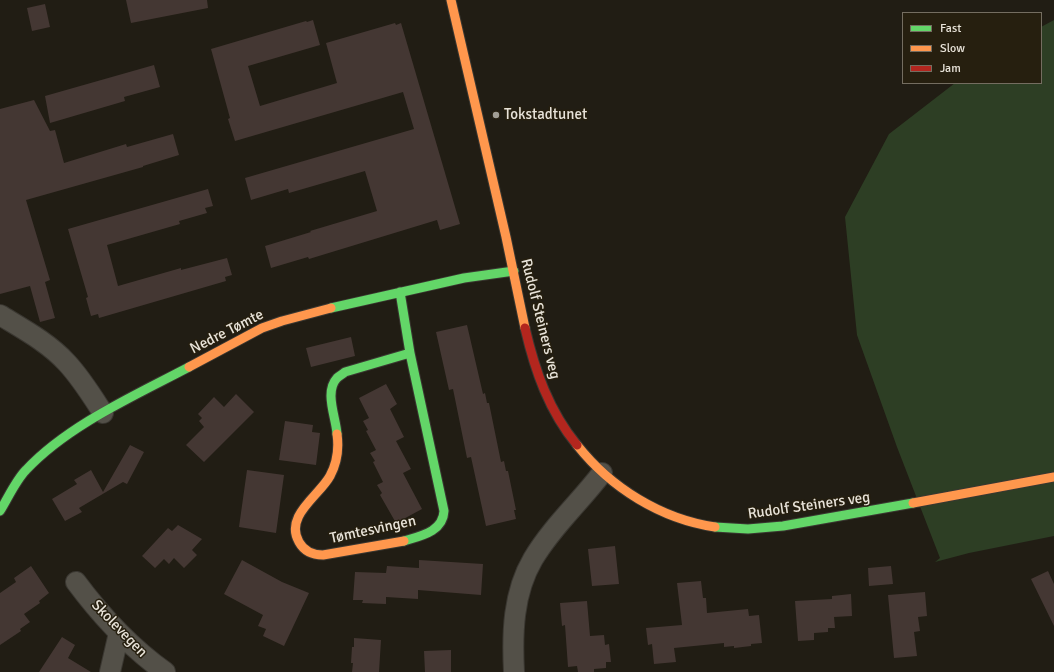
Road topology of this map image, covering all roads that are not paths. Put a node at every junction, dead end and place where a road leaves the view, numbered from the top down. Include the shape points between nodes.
1 (451, 0) edge
2 (514, 271) junction
3 (400, 292) junction
4 (0, 315) edge
5 (410, 353) junction
6 (103, 413) junction
7 (602, 473) junction
8 (1054, 477) edge
9 (0, 511) edge
10 (76, 582) dead end
11 (118, 633) junction
12 (110, 672) edge
13 (165, 672) edge
14 (514, 672) edge

1 - 2 street, Rudolf Steiners veg
2 - 3 street, Nedre Tømte via 464,278
2 - 7 street, Rudolf Steiners veg via 531,354 546,397 576,446
3 - 5 street, Tømtesvingen
3 - 6 street, Nedre Tømte via 306,313 262,328
4 - 6 street via 51,348 67,363
5 - 5 street, Tømtesvingen via 345,372 333,382 331,398 338,439 336,461 327,480 297,519 296,526 298,541 310,553 330,555 392,543 428,532 444,519 437,474
6 - 9 street, Nedre Tømte via 58,441 37,458 25,471
7 - 8 street, Rudolf Steiners veg via 637,498 667,514 698,524 744,530 778,528
7 - 14 street via 544,542 525,574 514,617
10 - 11 street, Skolevegen
11 - 12 street
11 - 13 street, Skolevegen

